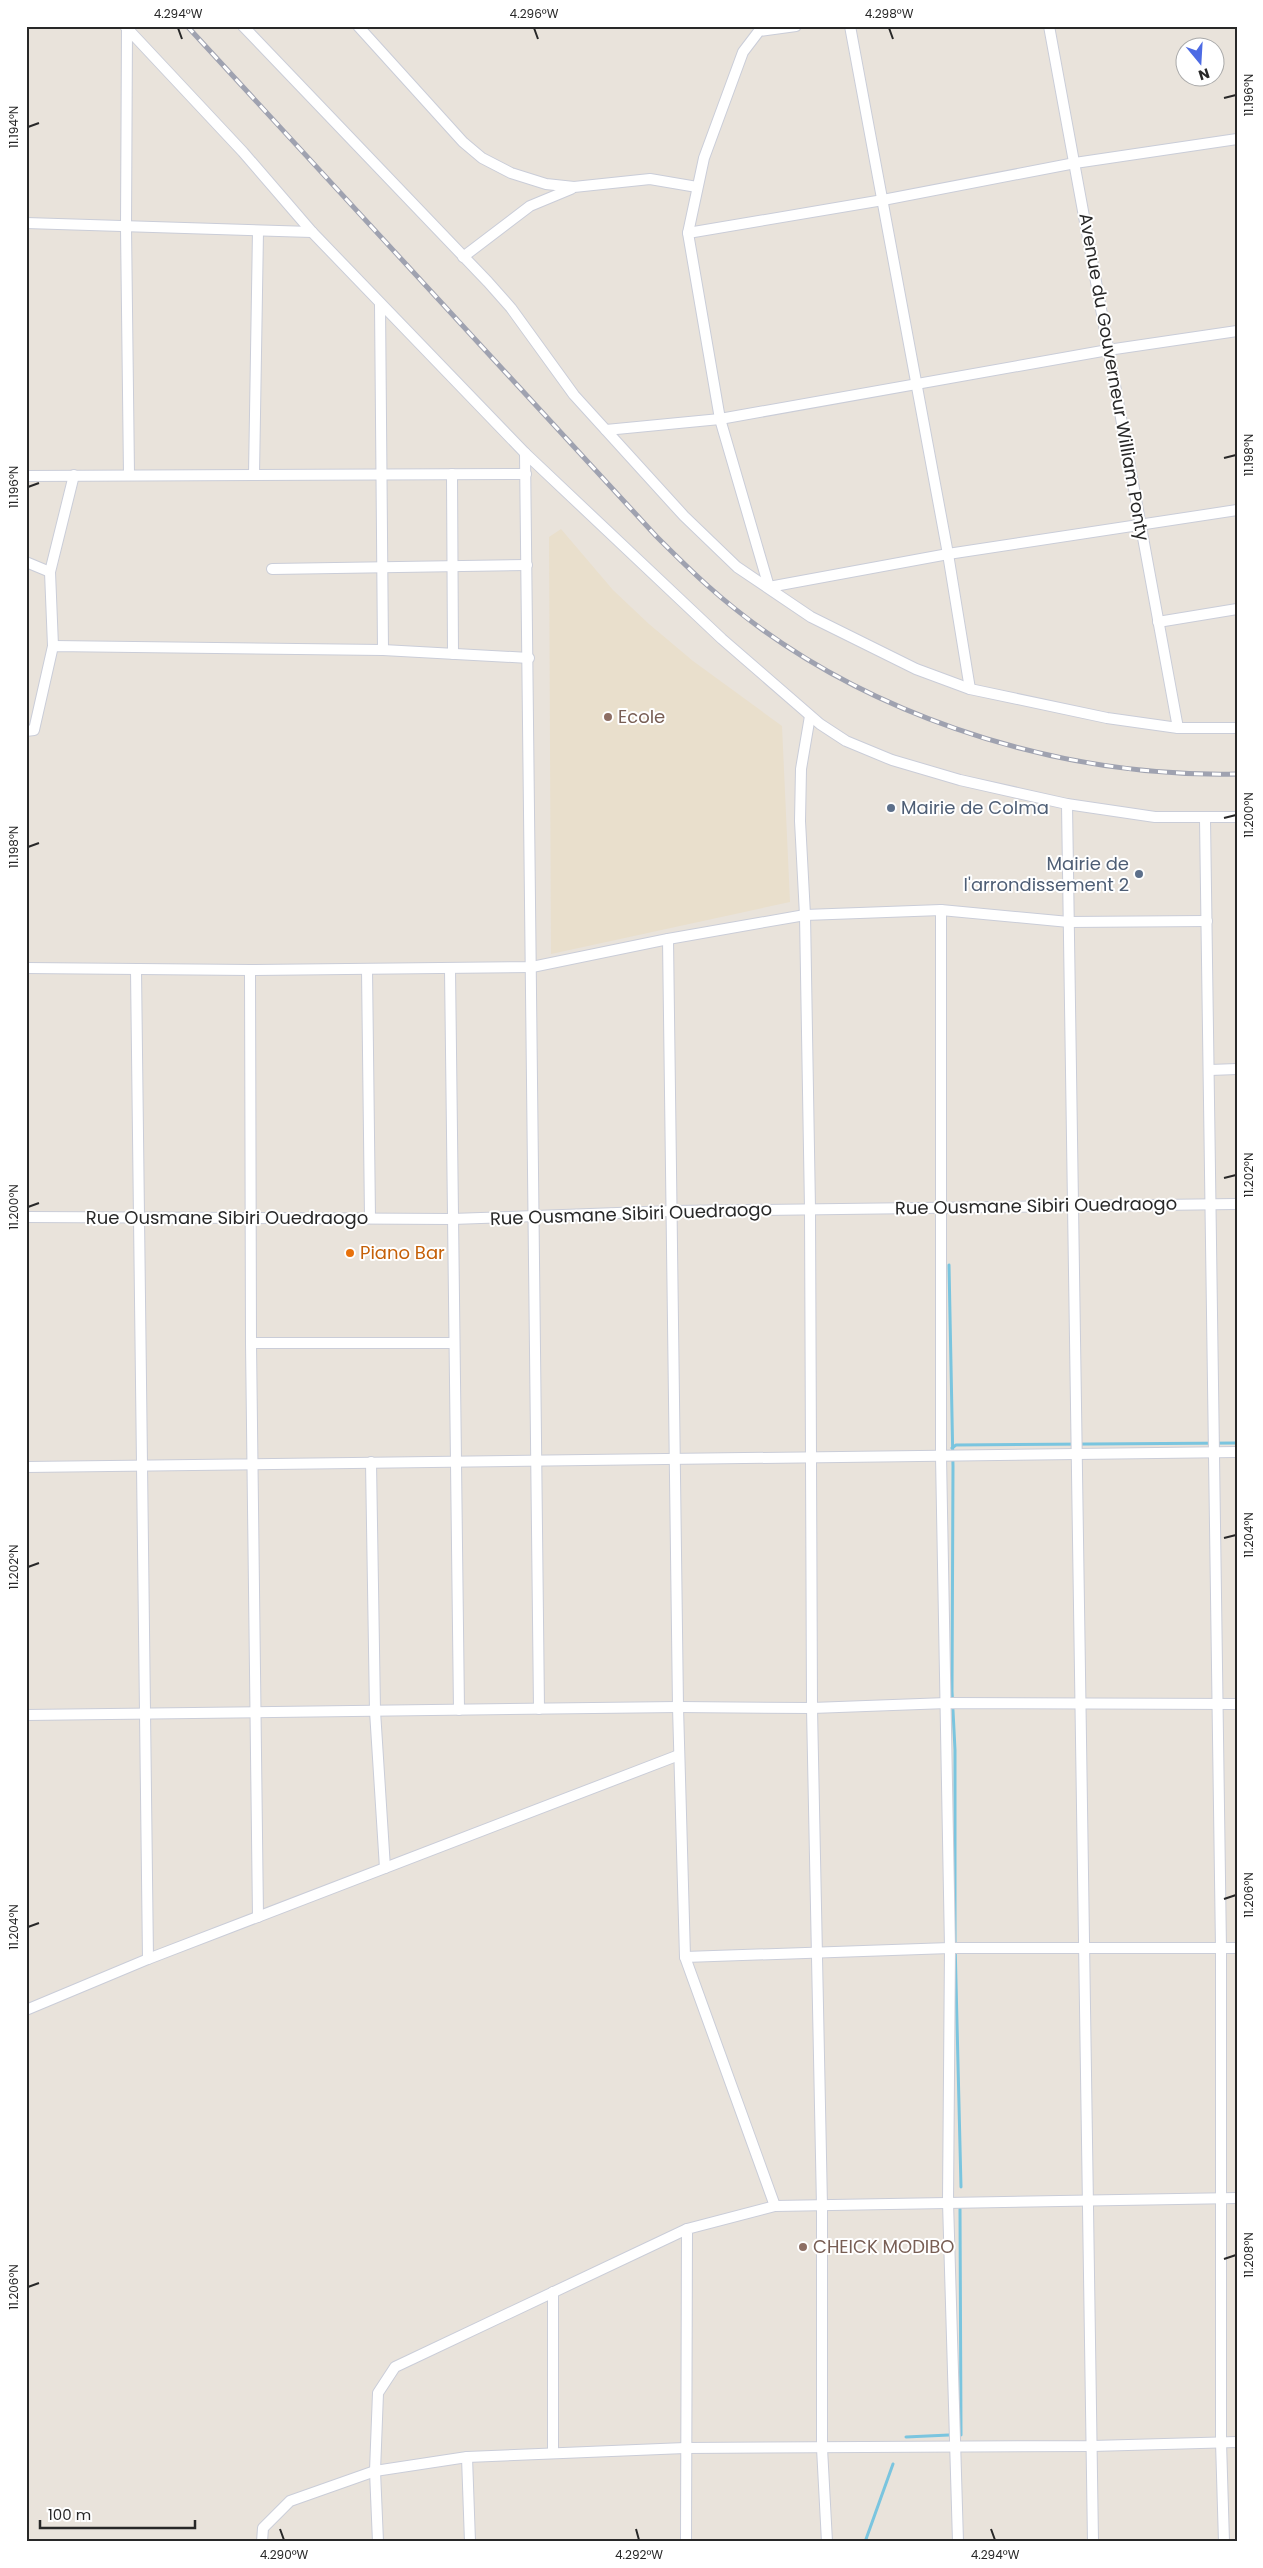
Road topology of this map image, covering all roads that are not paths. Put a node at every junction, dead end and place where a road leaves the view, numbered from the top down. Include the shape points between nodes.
1 (243, 26) edge
2 (358, 26) edge
3 (796, 26) edge
4 (850, 26) edge
5 (1049, 26) edge
6 (126, 27) edge
7 (1237, 139) edge
8 (1075, 163) junction
9 (697, 187) junction
10 (574, 188) junction
11 (883, 200) junction
12 (26, 223) edge
13 (126, 226) junction
14 (258, 231) junction
15 (312, 232) junction
16 (688, 233) junction
17 (463, 257) junction
18 (380, 304) junction
19 (1237, 331) edge
20 (1108, 350) junction
21 (917, 384) junction
22 (720, 420) junction
23 (606, 430) junction
24 (526, 453) junction
25 (254, 474) junction
26 (382, 474) junction
27 (452, 474) junction
28 (526, 474) junction
29 (74, 475) junction
30 (129, 475) junction
31 (26, 476) edge
32 (1237, 510) edge
33 (1140, 524) junction
34 (948, 554) junction
35 (26, 562) edge
36 (527, 565) junction
37 (453, 566) junction
38 (383, 567) junction
39 (272, 569) dead end
40 (50, 572) junction
41 (769, 587) junction
42 (1237, 609) edge
43 (1158, 622) junction
44 (53, 646) junction
45 (383, 650) junction
46 (453, 654) junction
47 (529, 658) junction
48 (970, 689) junction
49 (810, 716) junction
50 (1178, 728) junction
51 (1237, 728) edge
52 (26, 730) edge
53 (1067, 804) junction
54 (1237, 817) edge
55 (1205, 819) junction
56 (941, 910) junction
57 (805, 915) junction
58 (1207, 921) junction
59 (1069, 922) junction
60 (668, 939) junction
61 (532, 967) junction
62 (26, 968) edge
63 (367, 969) junction
64 (450, 969) junction
65 (136, 970) junction
66 (250, 970) junction
67 (1237, 1069) edge
68 (1210, 1070) junction
69 (1237, 1204) edge
70 (1073, 1205) junction
71 (1210, 1205) junction
72 (942, 1207) junction
73 (810, 1209) junction
74 (672, 1211) junction
75 (534, 1216) junction
76 (26, 1217) edge
77 (139, 1218) junction
78 (250, 1218) junction
79 (370, 1218) junction
80 (452, 1219) junction
81 (250, 1343) junction
82 (452, 1343) junction
83 (1212, 1452) junction
84 (1237, 1452) edge
85 (1076, 1454) junction
86 (942, 1456) junction
87 (674, 1458) junction
88 (812, 1458) junction
89 (538, 1461) junction
90 (371, 1462) junction
91 (455, 1462) junction
92 (254, 1465) junction
93 (26, 1466) edge
94 (142, 1466) junction
95 (947, 1703) junction
96 (1081, 1704) junction
97 (1216, 1704) junction
98 (1237, 1704) edge
99 (678, 1707) junction
100 (812, 1708) junction
101 (539, 1709) junction
102 (458, 1710) junction
103 (375, 1711) junction
104 (256, 1712) junction
105 (145, 1714) junction
106 (26, 1715) edge
107 (679, 1755) junction
108 (385, 1868) junction
109 (258, 1917) junction
110 (950, 1948) junction
111 (1237, 1948) edge
112 (1083, 1949) junction
113 (1221, 1949) junction
114 (816, 1951) junction
115 (685, 1957) junction
116 (148, 1959) junction
117 (26, 2010) edge
118 (1222, 2198) junction
119 (1237, 2198) edge
120 (1088, 2200) junction
121 (948, 2202) junction
122 (775, 2206) junction
123 (822, 2206) junction
124 (687, 2229) junction
125 (553, 2292) junction
126 (1221, 2442) junction
127 (1237, 2442) edge
128 (954, 2446) junction
129 (1092, 2446) junction
130 (685, 2448) junction
131 (822, 2448) junction
132 (553, 2453) junction
133 (467, 2457) junction
134 (375, 2470) junction
135 (262, 2542) edge
136 (378, 2542) edge
137 (470, 2542) edge
138 (686, 2542) edge
139 (827, 2542) edge
140 (958, 2542) edge
141 (1093, 2542) edge
142 (1224, 2542) edge

1 - 17 street
2 - 10 street via 463,142 482,158 511,173 546,184
3 - 9 street via 759,31 750,40 704,158
4 - 11 street
5 - 8 street, Avenue du Gouverneur William Ponty
6 - 13 street
6 - 15 street via 243,152
7 - 8 street
8 - 11 street
8 - 20 street, Avenue du Gouverneur William Ponty
9 - 10 street via 650,179
9 - 16 street
10 - 17 street via 530,206
11 - 16 street
11 - 21 street
12 - 13 street
13 - 14 street
13 - 30 street
14 - 15 street
14 - 25 street
15 - 18 street
16 - 22 street
17 - 23 street via 511,308 574,395
18 - 24 street
18 - 26 street
19 - 20 street
20 - 21 street
20 - 33 street, Avenue du Gouverneur William Ponty
21 - 22 street
21 - 34 street
22 - 23 street
22 - 41 street
23 - 41 street via 684,516 737,567
24 - 28 street
24 - 49 street via 722,639
25 - 26 street
25 - 30 street
26 - 27 street
26 - 38 street
27 - 28 street
27 - 37 street
28 - 36 street
29 - 30 street
29 - 31 street
29 - 40 street
32 - 33 street
33 - 34 street
33 - 43 street, Avenue du Gouverneur William Ponty
34 - 41 street
34 - 48 street
35 - 40 street
36 - 37 street
36 - 47 street
37 - 38 street
37 - 46 street
38 - 39 street
38 - 45 street
40 - 44 street
41 - 48 street via 811,617 916,669
42 - 43 street
43 - 50 street, Avenue du Gouverneur William Ponty
44 - 45 street
44 - 52 street via 34,730
45 - 46 street
46 - 47 street
47 - 61 street
48 - 50 street via 1107,718
49 - 53 street via 846,742 892,760 960,780
49 - 57 street via 801,769
50 - 51 street
53 - 55 street via 1122,814
53 - 59 street
54 - 55 street
55 - 58 street
56 - 57 street
56 - 59 street
56 - 72 street
57 - 60 street
57 - 73 street
58 - 59 street
58 - 68 street
59 - 70 street
60 - 61 street
60 - 74 street
61 - 64 street
61 - 75 street
62 - 65 street
63 - 64 street
63 - 66 street
63 - 79 street
64 - 80 street
65 - 66 street
65 - 77 street
66 - 78 street
67 - 68 street
68 - 71 street
69 - 71 street, Rue Ousmane Sibiri Ouedraogo
70 - 71 street, Rue Ousmane Sibiri Ouedraogo
70 - 72 street, Rue Ousmane Sibiri Ouedraogo
70 - 85 street
71 - 83 street
72 - 73 street, Rue Ousmane Sibiri Ouedraogo
72 - 86 street
73 - 74 street, Rue Ousmane Sibiri Ouedraogo
73 - 88 street
74 - 75 street, Rue Ousmane Sibiri Ouedraogo
74 - 87 street
75 - 80 street, Rue Ousmane Sibiri Ouedraogo
75 - 89 street
76 - 77 street, Rue Ousmane Sibiri Ouedraogo
77 - 78 street, Rue Ousmane Sibiri Ouedraogo
77 - 94 street
78 - 79 street, Rue Ousmane Sibiri Ouedraogo
78 - 81 street
79 - 80 street, Rue Ousmane Sibiri Ouedraogo
80 - 82 street
81 - 82 street
81 - 92 street
82 - 91 street
83 - 84 street
83 - 85 street
83 - 97 street
85 - 86 street
85 - 96 street
86 - 88 street
86 - 95 street
87 - 88 street
87 - 89 street
87 - 99 street
88 - 100 street
89 - 91 street
89 - 101 street
90 - 91 street
90 - 92 street
90 - 103 street
91 - 102 street
92 - 94 street
92 - 104 street
93 - 94 street
94 - 105 street
95 - 96 street
95 - 100 street
95 - 110 street
96 - 97 street
96 - 112 street
97 - 98 street
97 - 113 street
99 - 100 street
99 - 101 street
99 - 107 street
100 - 114 street
101 - 102 street
102 - 103 street
103 - 104 street
103 - 108 street
104 - 105 street
104 - 109 street
105 - 106 street
105 - 116 street
107 - 108 street
107 - 115 street
108 - 109 street
109 - 116 street
110 - 112 street
110 - 114 street
110 - 121 street
111 - 113 street
112 - 113 street
112 - 120 street
113 - 118 street
114 - 115 street
114 - 123 street
115 - 122 street
116 - 117 street
118 - 119 street
118 - 120 street
118 - 126 street
120 - 121 street
120 - 129 street
121 - 123 street
121 - 128 street
122 - 123 street
122 - 124 street
123 - 131 street
124 - 125 street
124 - 130 street
125 - 132 street
125 - 134 street via 394,2367 378,2393
126 - 127 street
126 - 129 street
126 - 142 street
128 - 129 street
128 - 131 street
128 - 140 street
129 - 141 street
130 - 131 street
130 - 132 street
130 - 138 street
131 - 139 street
132 - 133 street
133 - 134 street
133 - 137 street
134 - 135 street via 290,2501 263,2528
134 - 136 street

